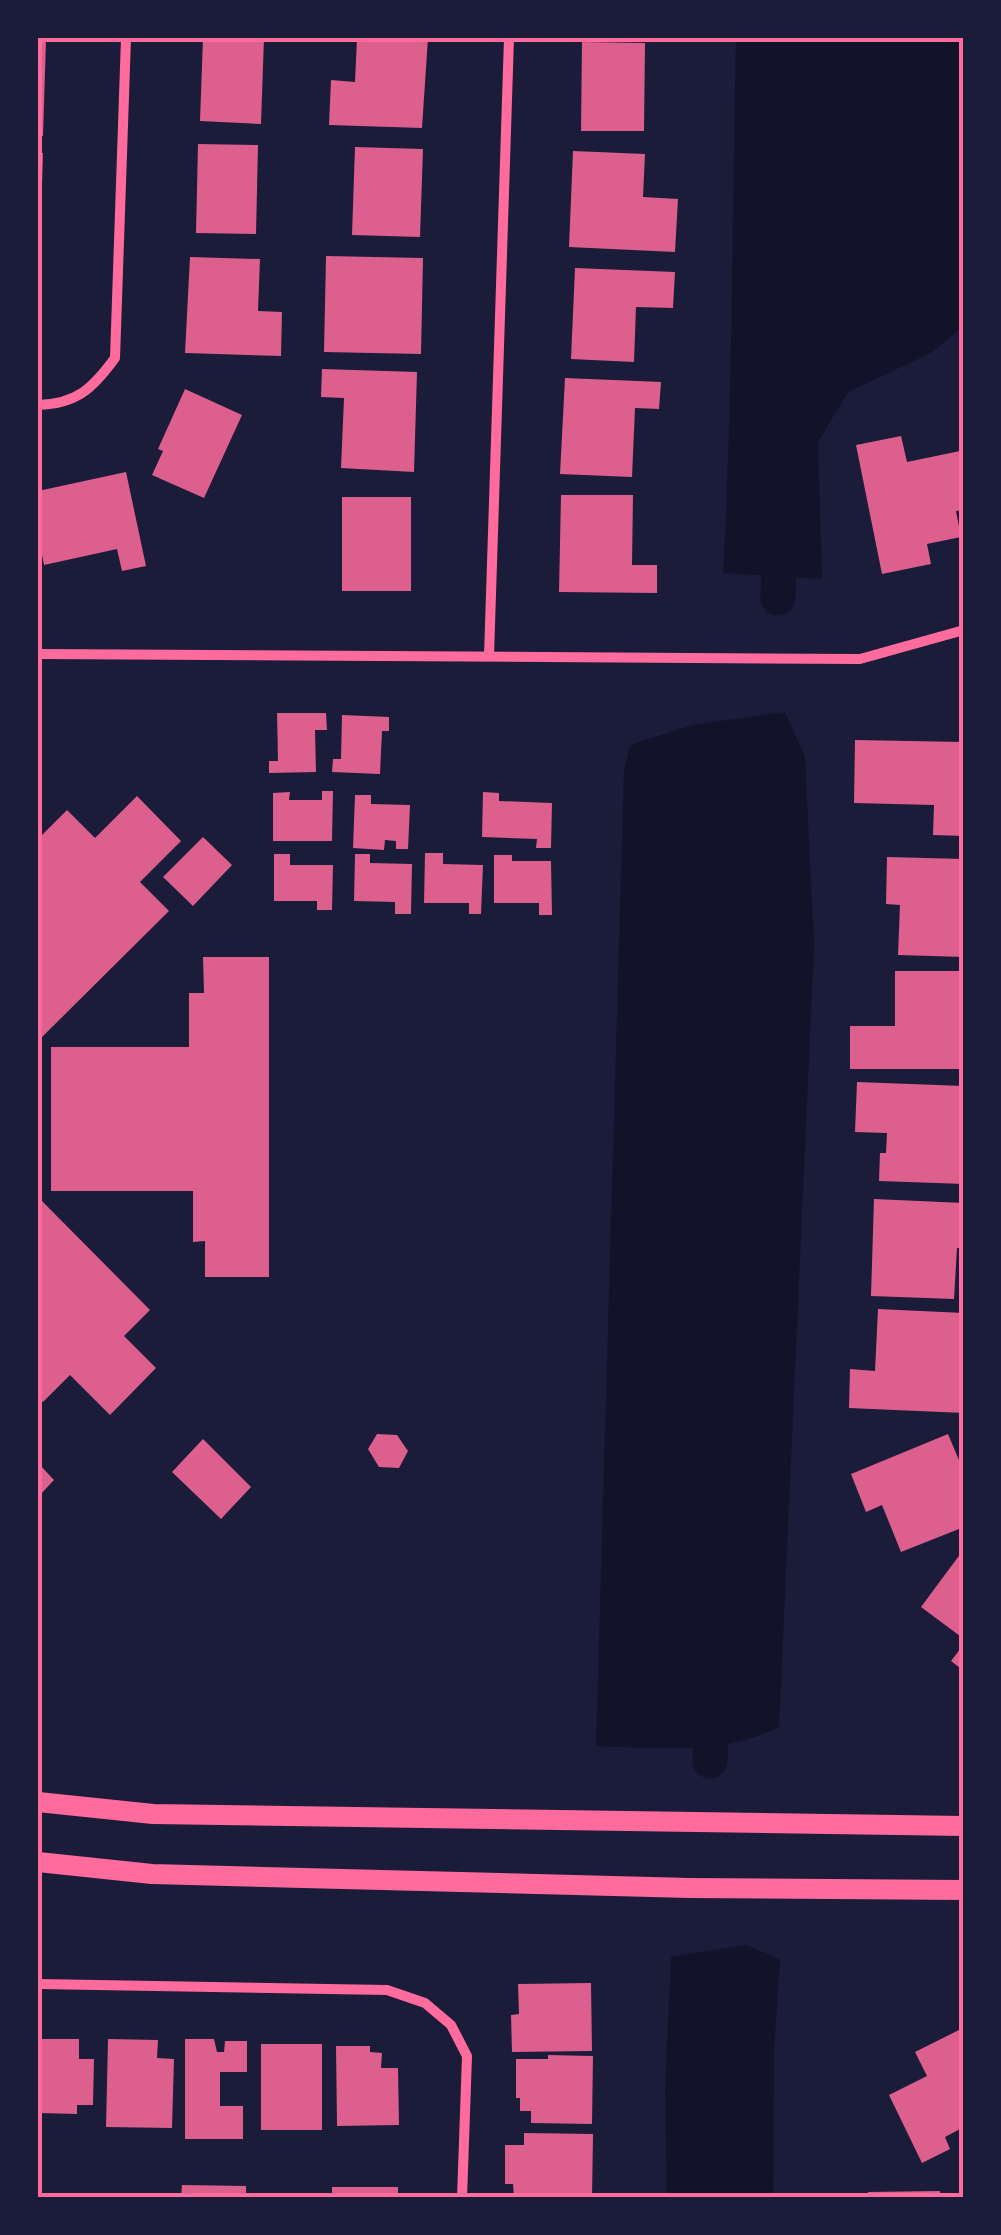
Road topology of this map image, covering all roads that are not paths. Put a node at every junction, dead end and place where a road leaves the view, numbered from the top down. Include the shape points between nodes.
1 (126, 38) edge
2 (509, 38) edge
3 (38, 405) edge
4 (964, 630) edge
5 (38, 654) edge
6 (489, 656) junction
7 (38, 1802) edge
8 (964, 1826) edge
9 (38, 1862) edge
10 (964, 1890) edge
11 (38, 1984) edge
12 (462, 2198) edge

1 - 3 street via 115,358 93,388 59,404
2 - 6 street
4 - 6 street via 860,659
5 - 6 street
7 - 8 main road via 153,1814
9 - 10 main road via 152,1874
11 - 12 street via 387,1990 425,2003 451,2025 467,2056

